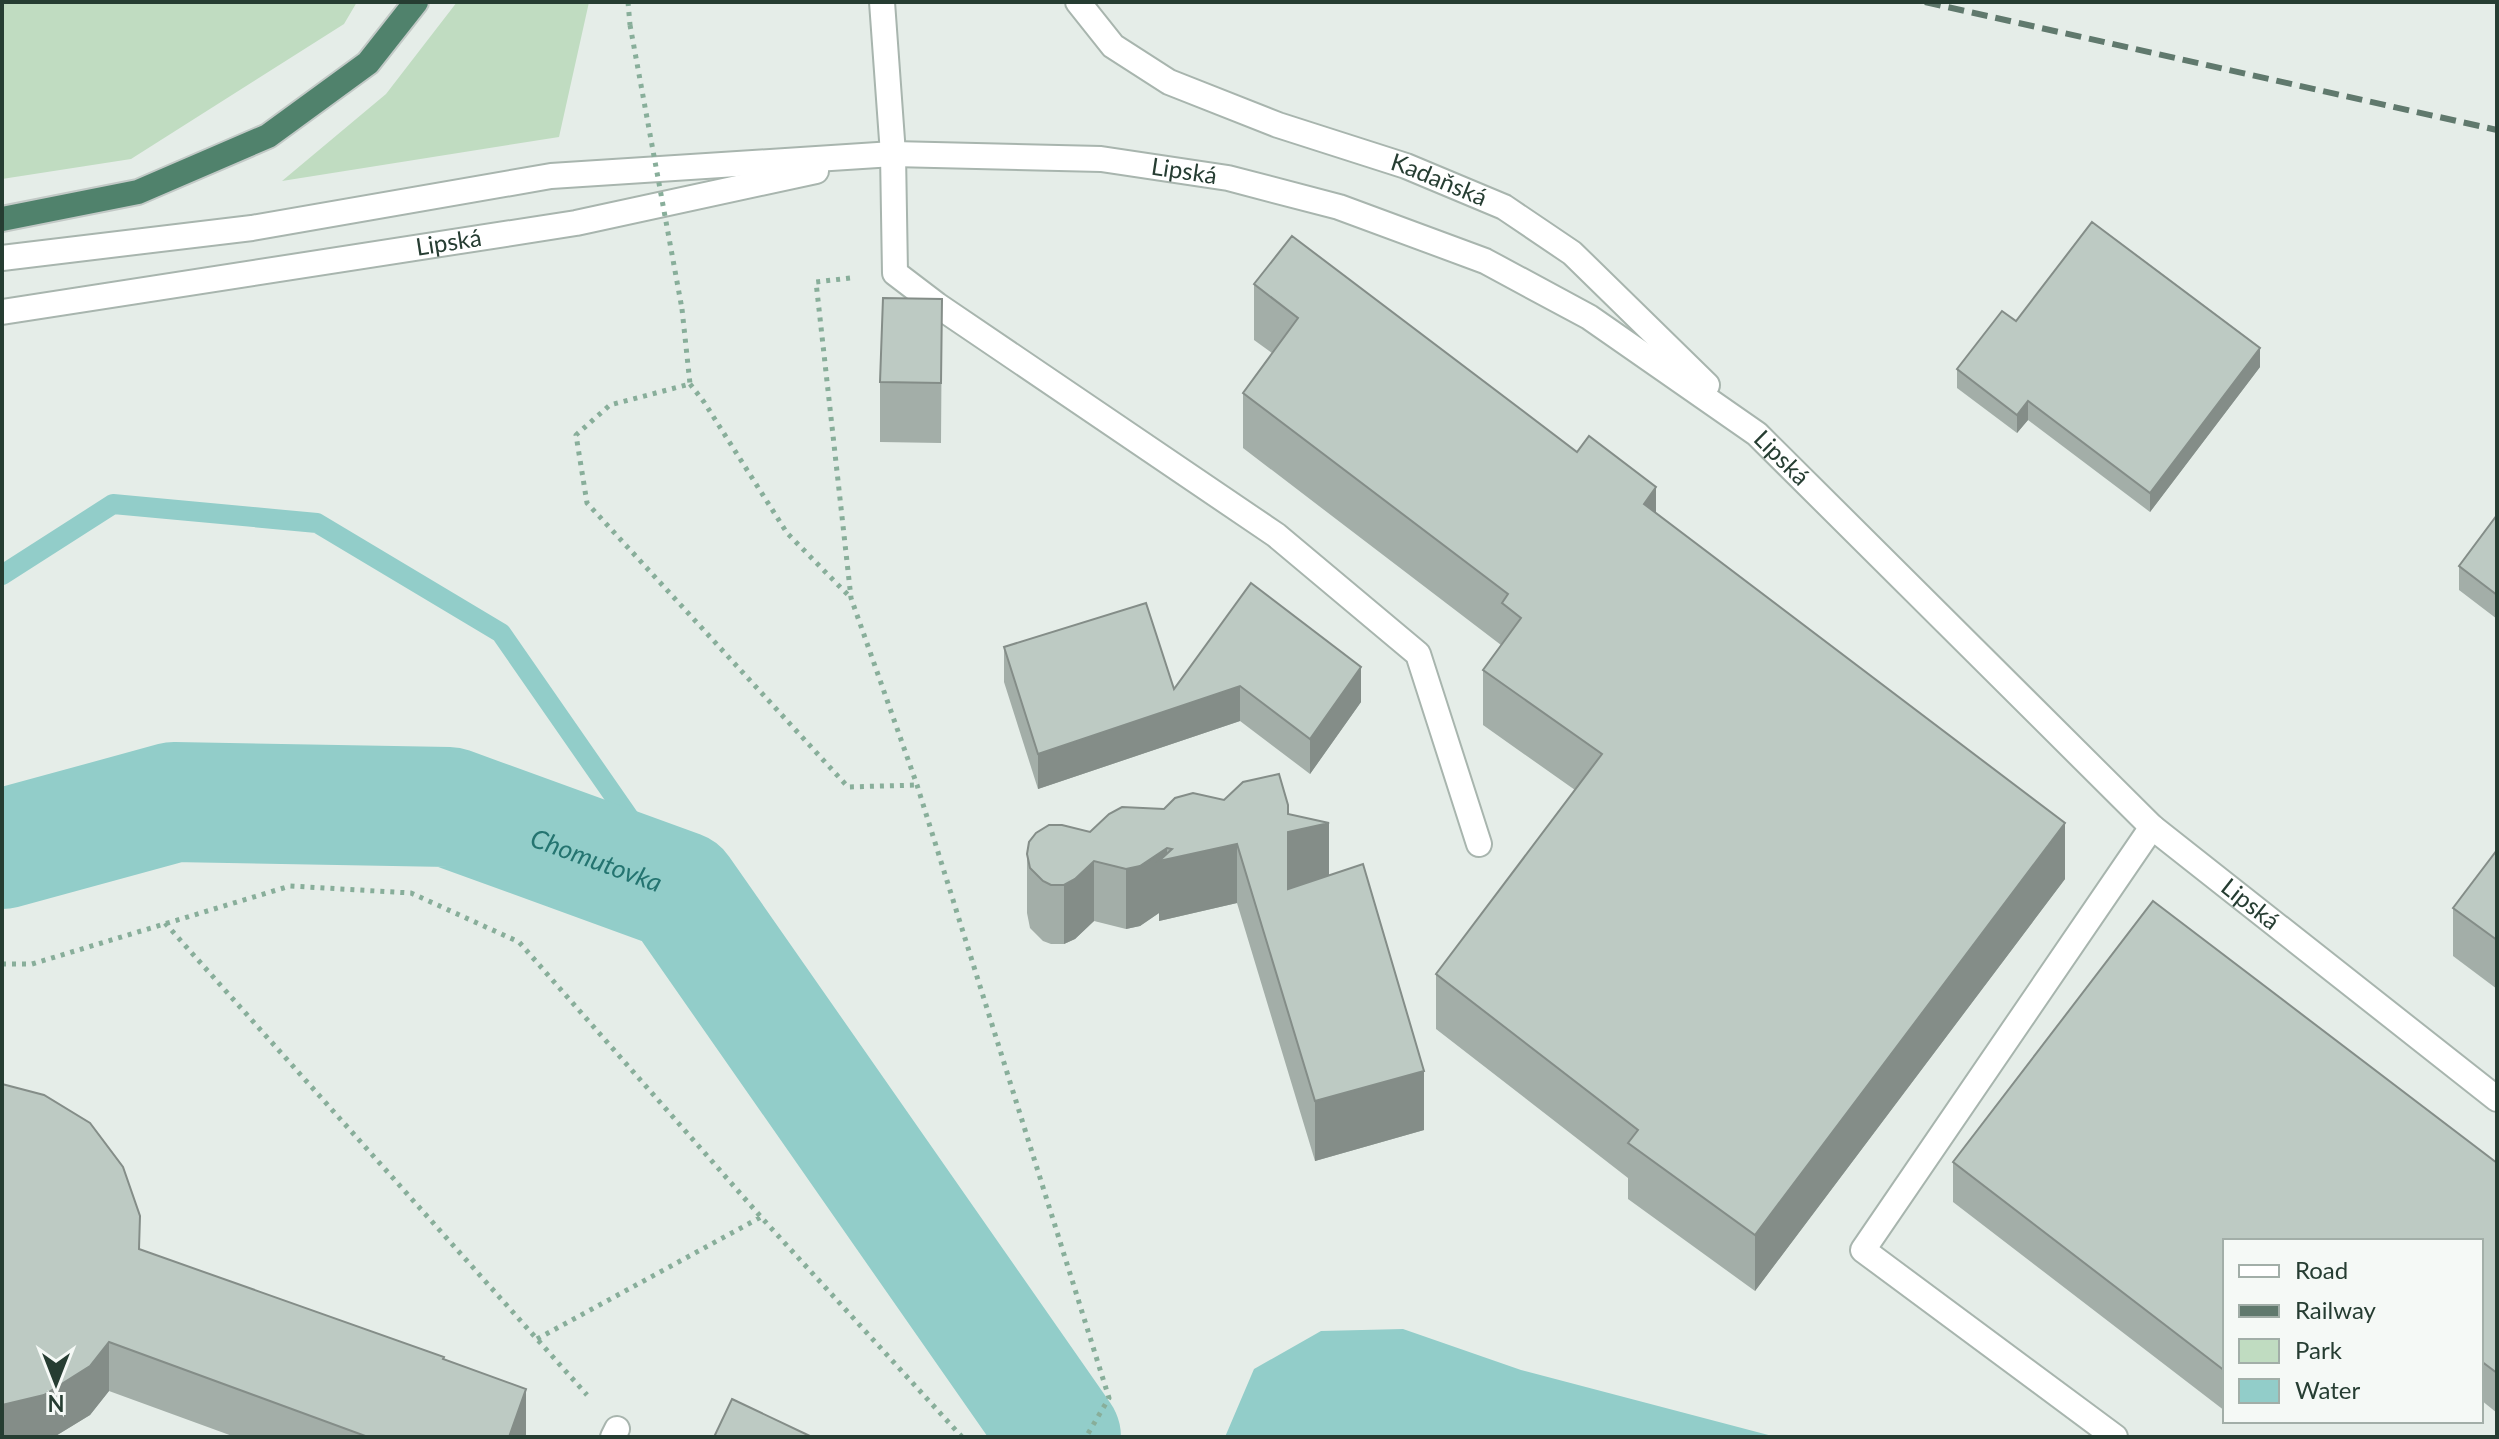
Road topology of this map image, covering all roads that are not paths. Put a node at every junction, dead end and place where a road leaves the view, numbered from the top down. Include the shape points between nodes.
1 (416, 2) edge
2 (882, 2) edge
3 (1078, 2) edge
4 (893, 154) junction
5 (2, 219) edge
6 (2, 258) edge
7 (2, 312) edge
8 (1757, 434) junction
9 (2152, 827) junction
10 (1479, 844) dead end
11 (2497, 1099) edge
12 (2115, 1437) edge

1 - 5 highway via 368,63 268,136 138,192
2 - 4 street
3 - 8 street, Kadaňská via 1113,46 1169,82 1278,125 1406,166 1504,207 1572,253
4 - 6 street, Lipská via 551,176 252,228
4 - 7 street, Lipská via 576,223
4 - 8 street, Lipská via 1101,159 1228,178 1339,207 1485,261 1589,317
4 - 10 street via 895,273 1276,535 1418,654
8 - 9 street, Lipská
9 - 11 street, Lipská
9 - 12 street via 1863,1250

